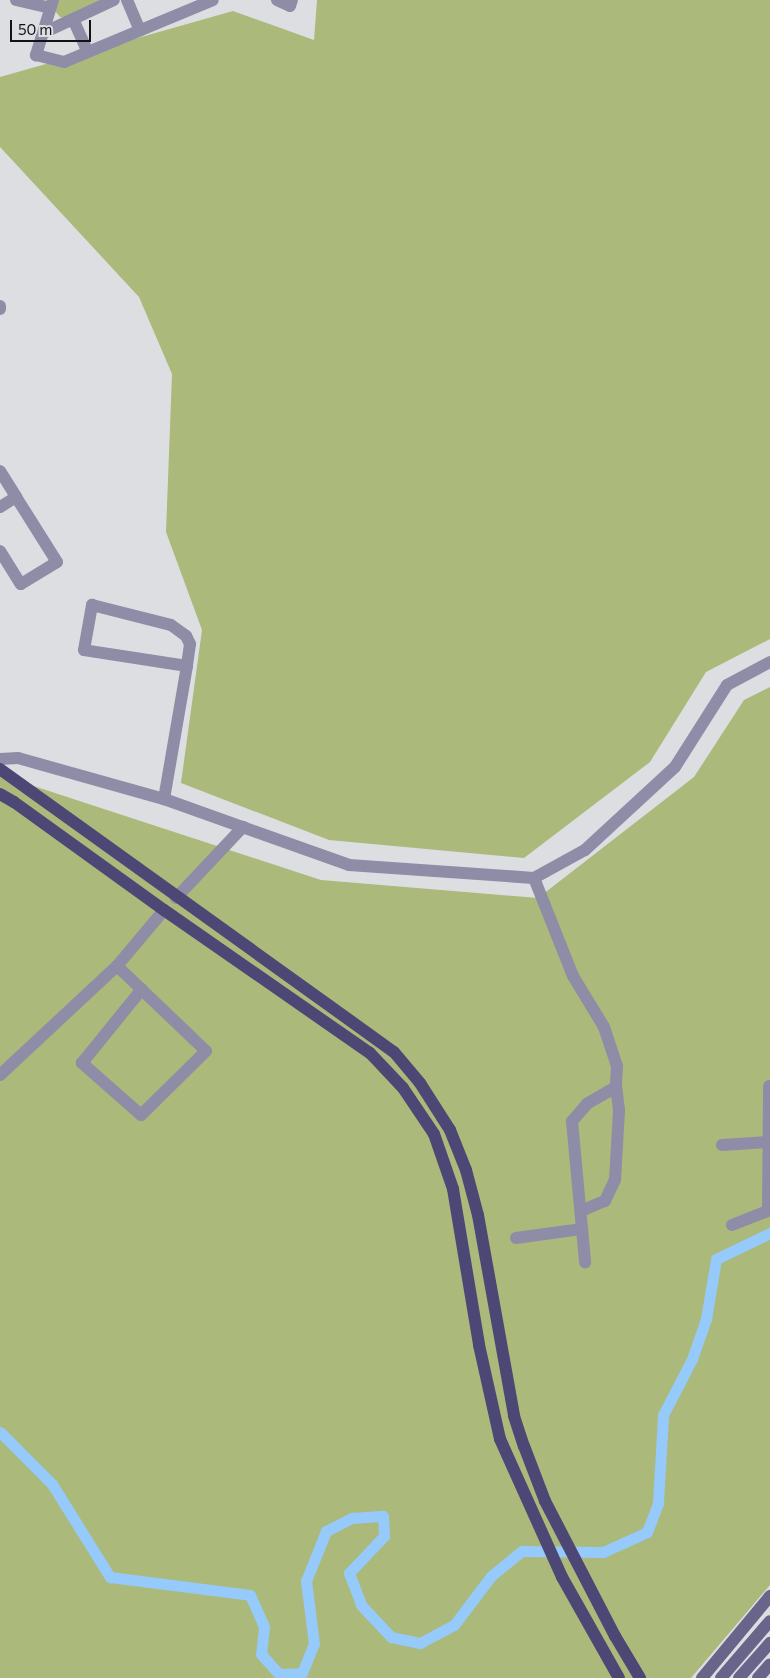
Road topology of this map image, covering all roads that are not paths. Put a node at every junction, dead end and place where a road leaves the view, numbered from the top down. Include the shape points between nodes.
1 (16, 0) edge
2 (114, 0) edge
3 (127, 0) edge
4 (212, 0) edge
5 (277, 0) edge
6 (292, 0) edge
7 (51, 4) edge
8 (191, 4) edge
9 (73, 19) junction
10 (140, 30) junction
11 (43, 34) junction
12 (88, 52) junction
13 (0, 471) edge
14 (16, 497) junction
15 (0, 507) edge
16 (1, 553) edge
17 (770, 662) edge
18 (187, 666) junction
19 (0, 759) edge
20 (0, 769) edge
21 (0, 794) edge
22 (164, 798) junction
23 (243, 827) junction
24 (534, 878) junction
25 (176, 898) junction
26 (164, 910) junction
27 (117, 966) junction
28 (142, 989) junction
29 (0, 1075) edge
30 (769, 1086) edge
31 (616, 1087) junction
32 (769, 1113) edge
33 (769, 1142) junction
34 (722, 1145) dead end
35 (581, 1211) junction
36 (769, 1211) edge
37 (732, 1225) dead end
38 (582, 1229) junction
39 (516, 1238) dead end
40 (585, 1262) dead end
41 (770, 1596) edge
42 (770, 1621) edge
43 (770, 1643) edge
44 (770, 1664) edge
45 (619, 1678) edge
46 (640, 1678) edge
47 (702, 1678) edge
48 (721, 1678) edge
49 (740, 1678) edge
50 (758, 1678) edge

1 - 7 street
2 - 9 street
3 - 10 street
4 - 8 street
5 - 6 street via 290,6
7 - 11 street
8 - 10 street
9 - 11 street
9 - 12 street
10 - 12 street
11 - 12 street via 36,56 64,62
13 - 14 street
14 - 15 street
14 - 16 street via 57,562 21,584
17 - 24 street via 727,685 675,766 584,850
18 - 18 street via 84,650 92,605 171,625 186,636 190,644
18 - 22 street
19 - 22 street via 18,758
20 - 25 main road
21 - 26 main road
22 - 23 street
23 - 24 street via 349,865
23 - 25 street
24 - 31 street via 572,976 604,1027 617,1066
25 - 46 main road via 394,1052 420,1083 450,1130 466,1170 478,1215 514,1416 545,1501 614,1636
26 - 27 street
26 - 45 main road via 370,1053 403,1088 434,1134 453,1189 479,1345 500,1439 562,1577
27 - 28 street
27 - 29 street
28 - 28 street via 206,1050 141,1114 82,1063
30 - 32 street
31 - 35 street via 619,1110 615,1180 605,1201
31 - 35 street via 587,1104 572,1121
32 - 33 street
33 - 34 street
33 - 36 street
35 - 38 street
36 - 37 street
38 - 39 street
38 - 40 street
41 - 47 main road
42 - 48 main road
43 - 49 main road
44 - 50 main road

